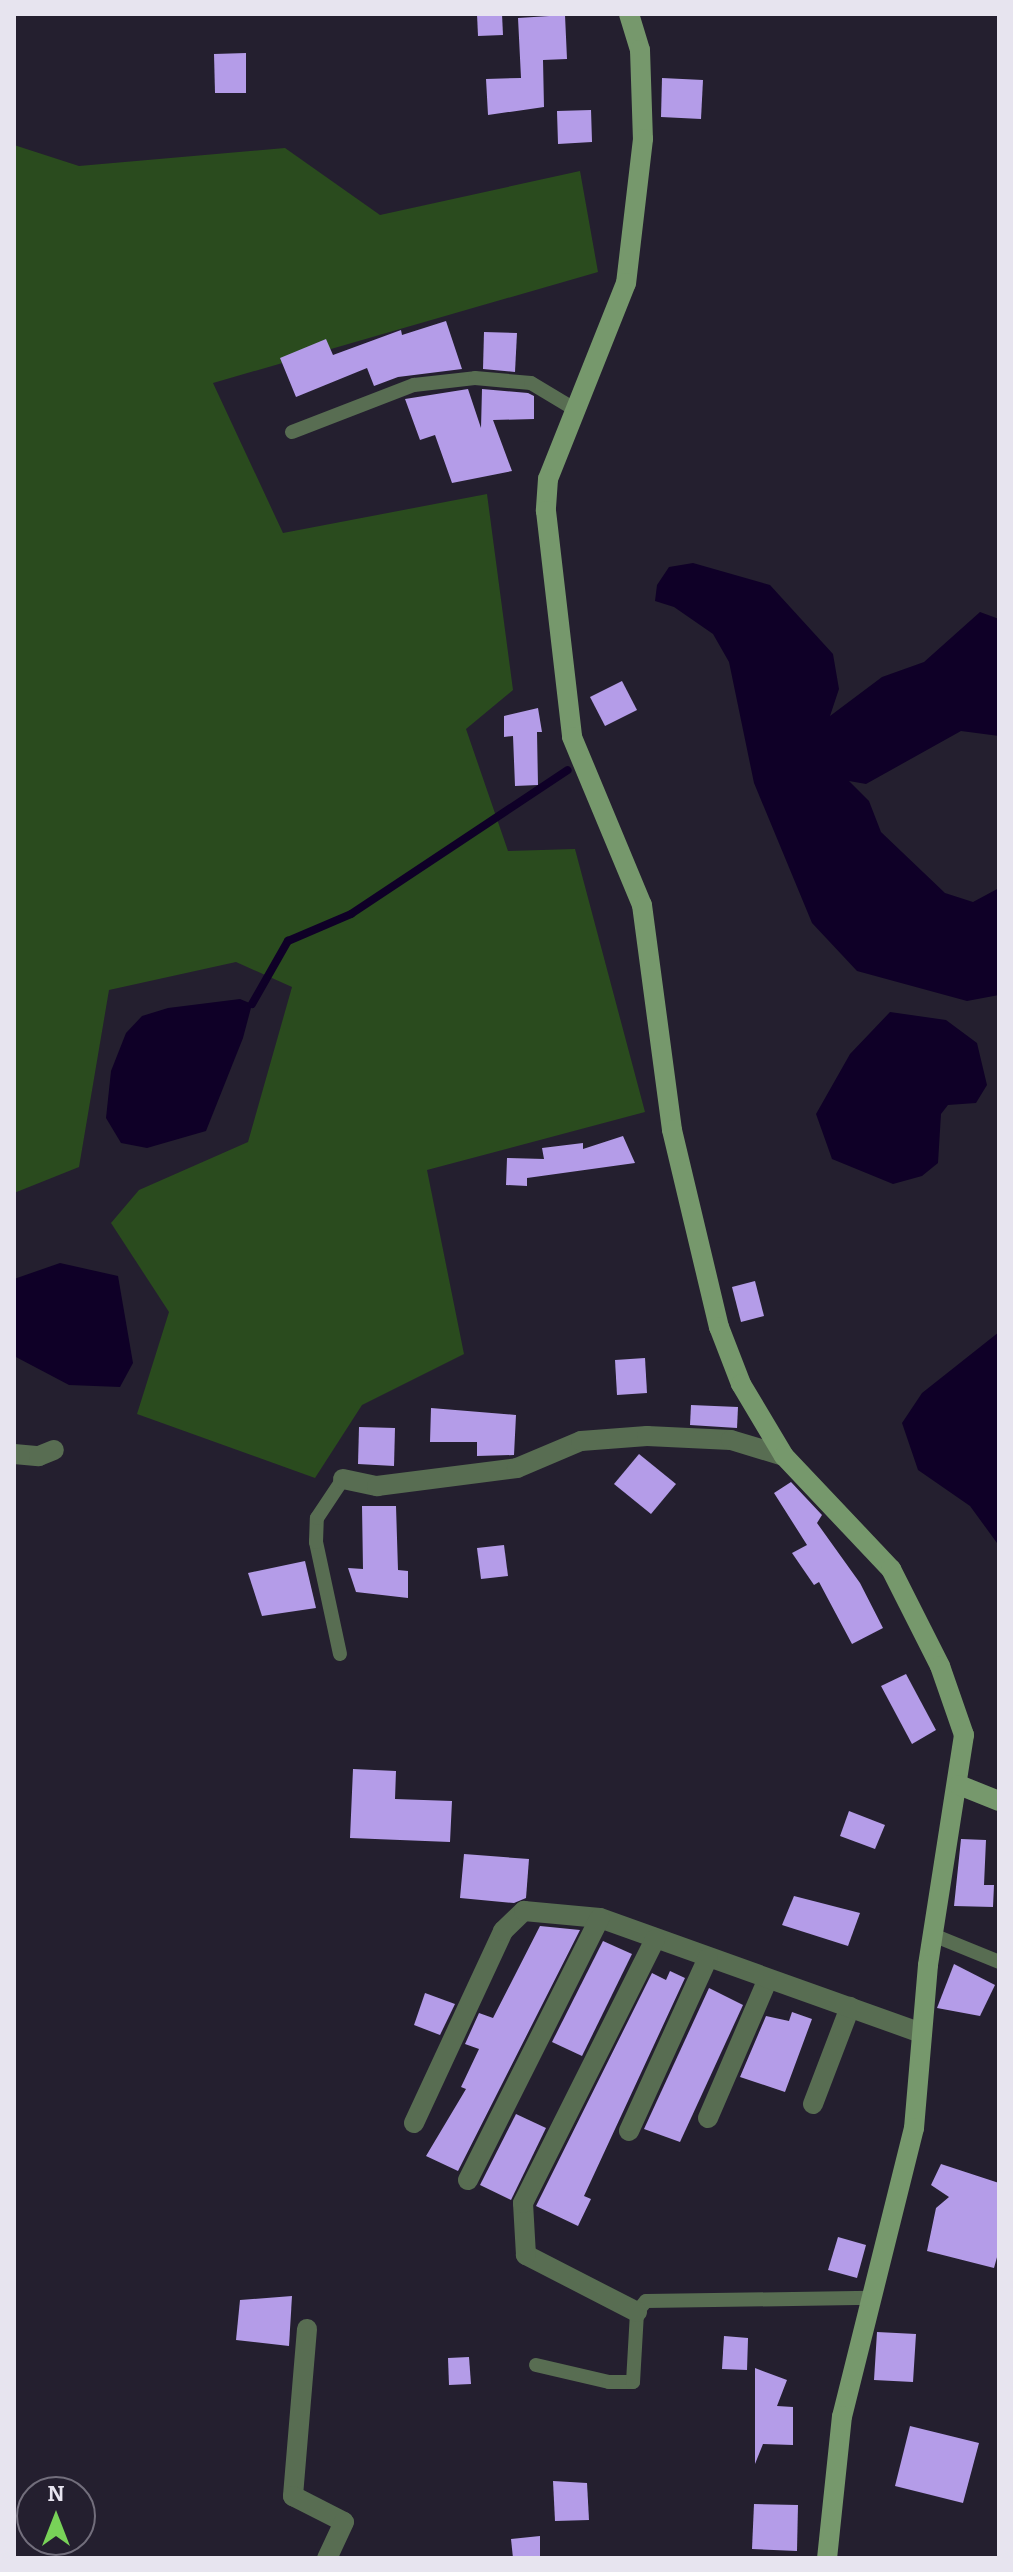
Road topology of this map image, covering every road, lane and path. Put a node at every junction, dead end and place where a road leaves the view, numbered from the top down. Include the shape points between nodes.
1 (629, 14) edge
2 (576, 410) junction
3 (292, 432) dead end
4 (54, 1450) dead end
5 (14, 1454) edge
6 (784, 1456) junction
7 (343, 1479) joint
8 (340, 1654) dead end
9 (959, 1785) junction
10 (999, 1801) edge
11 (600, 1918) junction
12 (933, 1935) junction
13 (655, 1939) junction
14 (708, 1958) junction
15 (999, 1962) edge
16 (768, 1979) junction
17 (850, 2007) junction
18 (922, 2033) junction
19 (813, 2104) dead end
20 (708, 2118) dead end
21 (414, 2123) dead end
22 (629, 2131) dead end
23 (468, 2180) dead end
24 (872, 2298) junction
25 (637, 2312) junction
26 (307, 2329) dead end
27 (536, 2365) dead end
28 (327, 2558) edge
29 (827, 2558) edge

1 - 2 main road via 640,50 643,139 626,283
2 - 3 lane via 531,383 475,378 414,385
2 - 6 main road via 548,479 546,511 572,737 642,905 672,1130 719,1327 741,1384
4 - 5 street via 39,1456
6 - 7 street via 731,1440 647,1436 581,1441 517,1468 377,1486
6 - 9 main road via 891,1569 940,1666 964,1735
7 - 8 lane via 317,1518 316,1542
9 - 10 main road
9 - 12 main road
11 - 13 street
11 - 21 street via 524,1911 503,1931
11 - 23 street
12 - 15 lane
12 - 18 main road
13 - 14 street
13 - 25 street via 523,2203 526,2255
14 - 16 street
14 - 22 street
16 - 17 street
16 - 20 street
17 - 18 street
17 - 19 street
18 - 24 main road via 914,2128
24 - 25 lane via 646,2301
24 - 29 main road via 842,2416
25 - 27 lane via 633,2382 609,2382
26 - 28 street via 293,2496 344,2522

